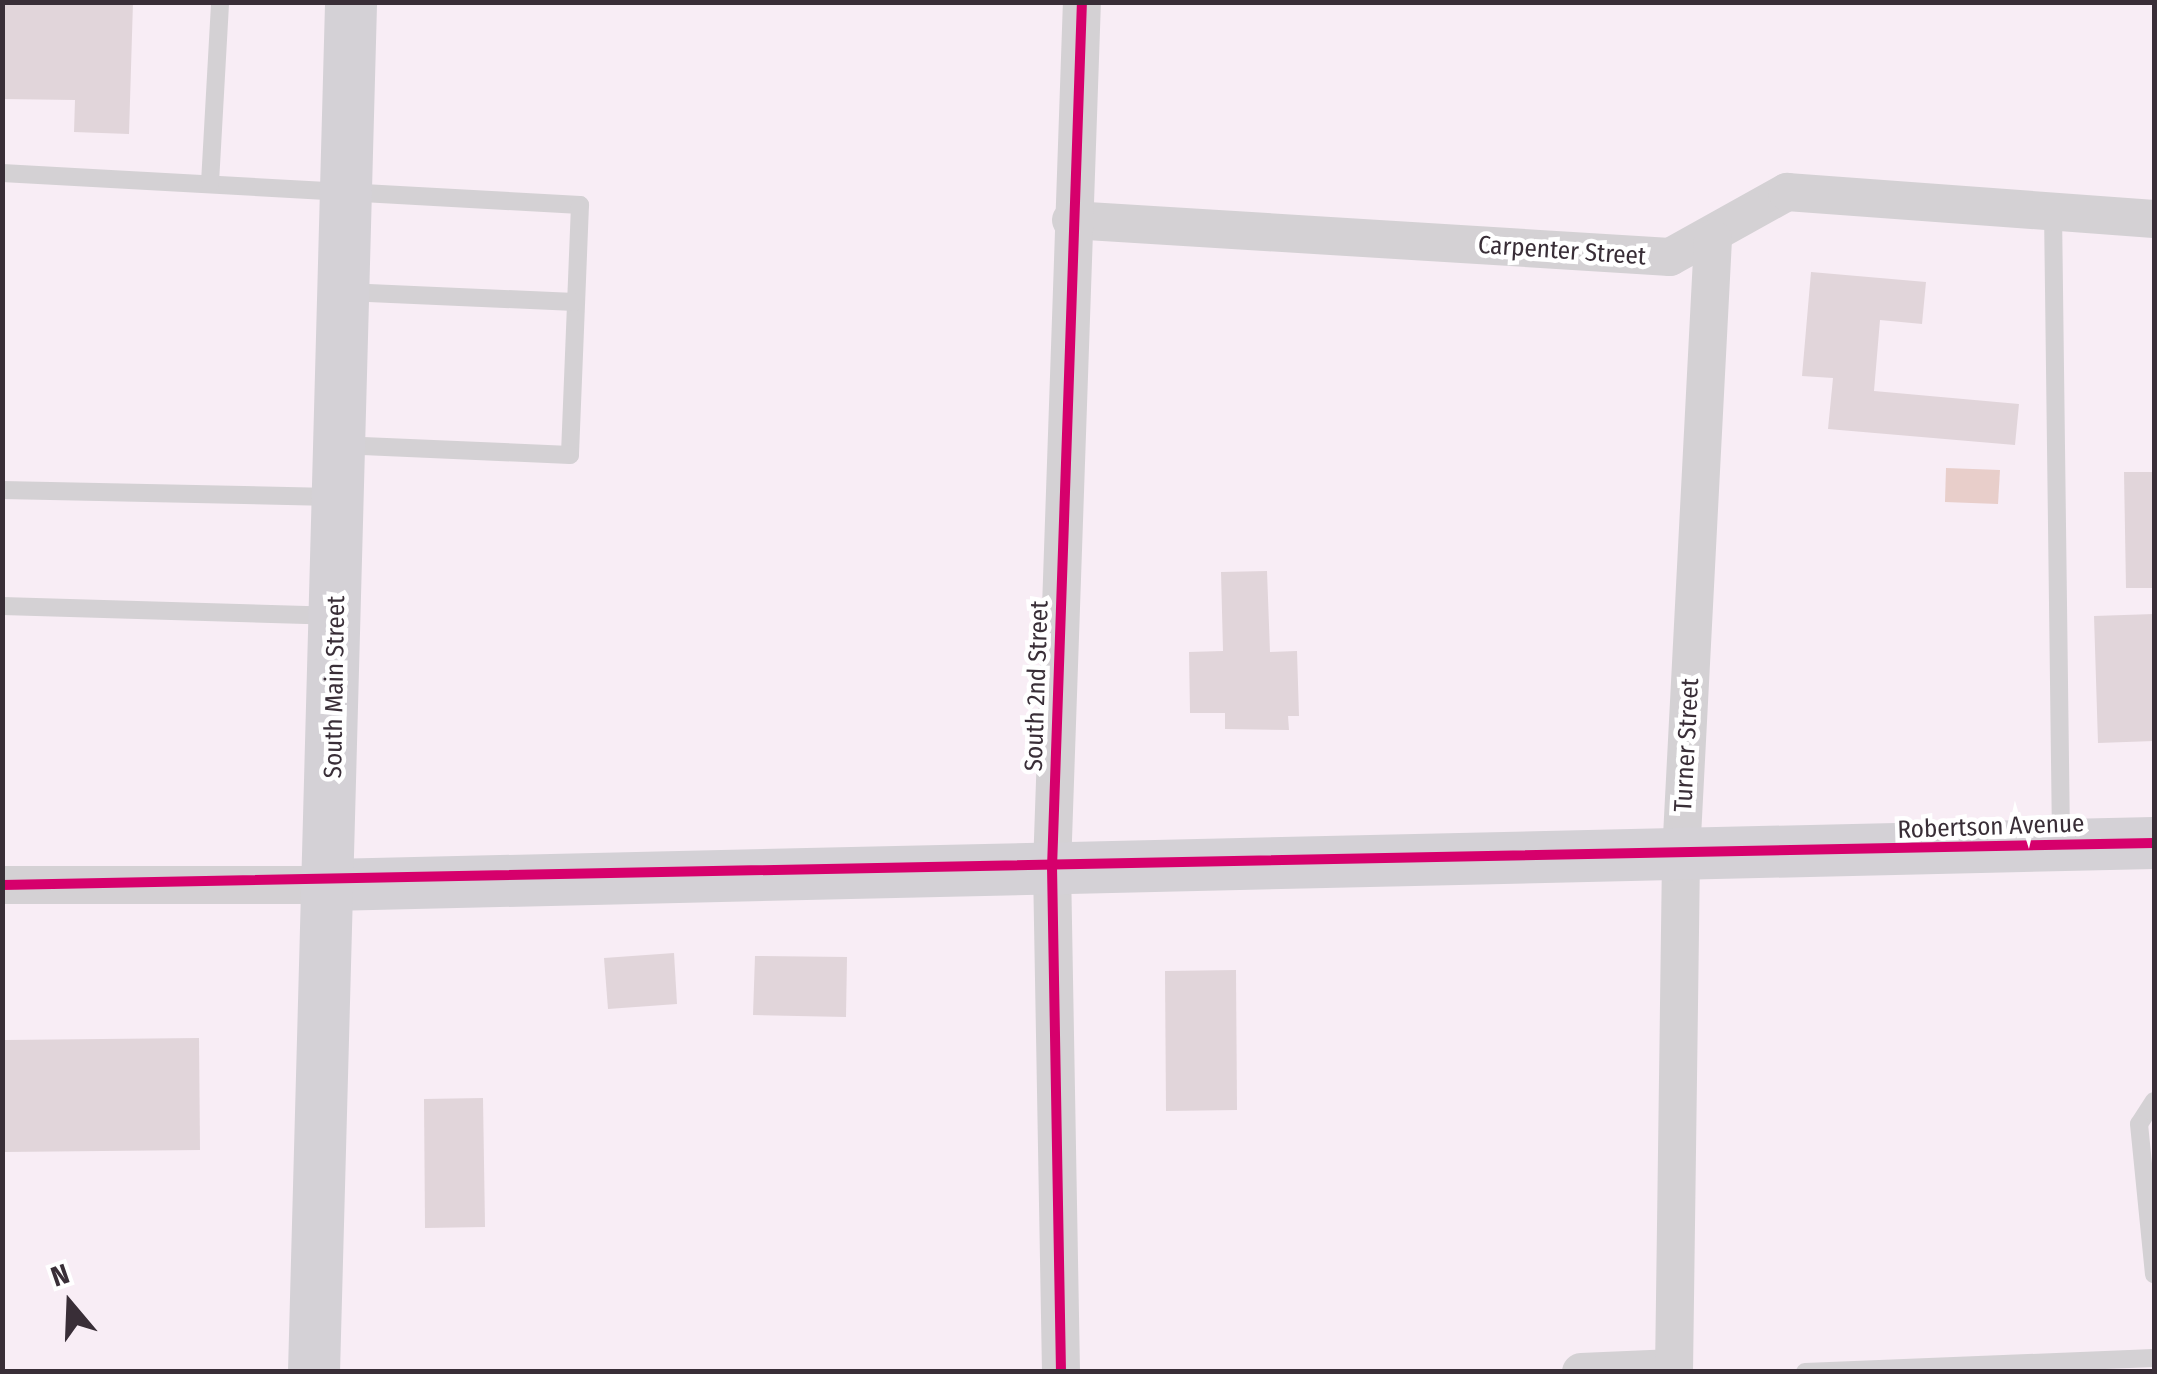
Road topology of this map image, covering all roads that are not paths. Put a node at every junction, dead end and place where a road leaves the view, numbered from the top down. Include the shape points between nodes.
1 (220, 2) edge
2 (351, 2) edge
3 (1082, 2) edge
4 (2, 172) edge
5 (210, 183) junction
6 (347, 191) junction
7 (2053, 212) junction
8 (2154, 219) edge
9 (1070, 220) junction
10 (1712, 238) junction
11 (344, 292) junction
12 (575, 302) junction
13 (340, 445) junction
14 (2, 490) edge
15 (339, 498) junction
16 (2, 606) edge
17 (337, 616) junction
18 (2154, 843) edge
19 (2061, 846) junction
20 (1681, 856) junction
21 (1052, 868) junction
22 (2, 885) edge
23 (330, 885) junction
24 (2154, 1101) edge
25 (2154, 1274) edge
26 (2154, 1358) edge
27 (1973, 1367) edge
28 (1674, 1370) edge
29 (314, 1372) edge
30 (1061, 1372) edge
31 (1580, 1372) edge
32 (1805, 1372) edge

1 - 5 lane
2 - 6 street, South Main Street
3 - 9 street, South 2nd Street
4 - 5 lane
5 - 6 lane
6 - 11 street, South Main Street
6 - 12 lane via 580,206
7 - 8 street, Carpenter Street
7 - 10 street, Carpenter Street via 1787,192 1757,204
7 - 19 lane
9 - 10 street, Carpenter Street via 1670,257
9 - 21 street, South 2nd Street
10 - 20 street, Turner Street
11 - 12 lane
11 - 13 street, South Main Street
12 - 13 lane via 570,456
13 - 15 street, South Main Street
14 - 15 lane
15 - 17 street, South Main Street
16 - 17 lane
17 - 23 street, South Main Street
18 - 19 street, Robertson Avenue
19 - 20 street, Robertson Avenue
20 - 21 street, Robertson Avenue
20 - 28 street, Turner Street
21 - 23 street, Robertson Avenue
21 - 30 street, South 2nd Street
22 - 23 street
23 - 29 street, South Main Street
24 - 25 lane via 2139,1124
26 - 27 lane
27 - 32 lane
28 - 31 street

